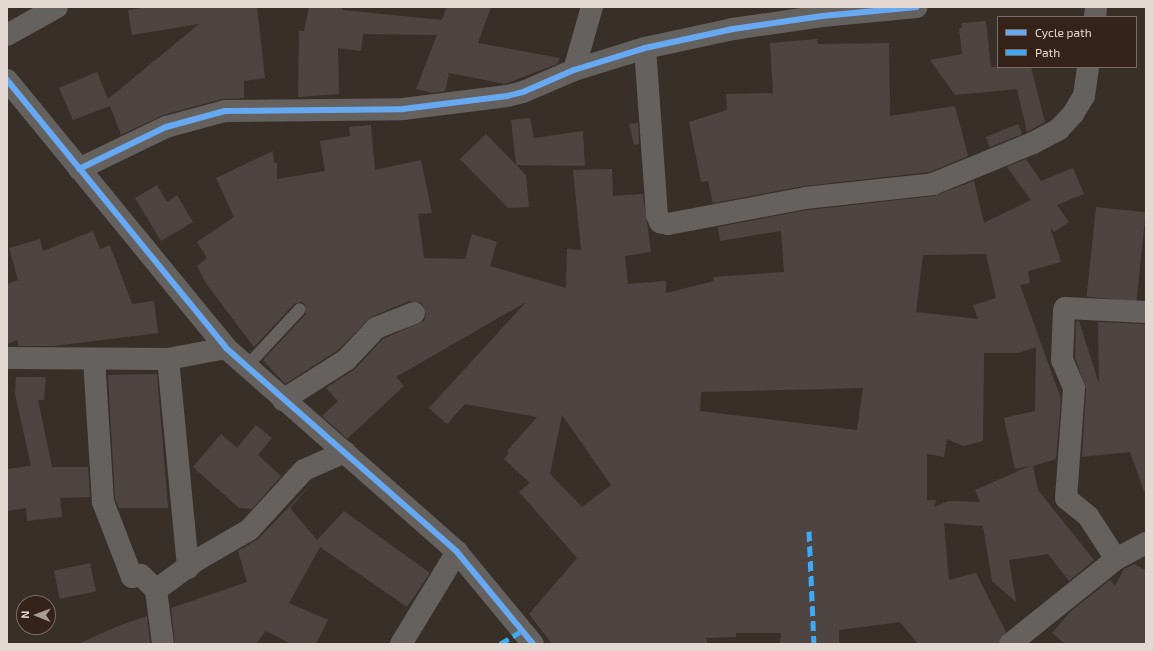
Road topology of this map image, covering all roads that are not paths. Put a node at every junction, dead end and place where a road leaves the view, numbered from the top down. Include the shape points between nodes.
1 (57, 7) edge
2 (592, 7) edge
3 (917, 7) edge
4 (7, 35) edge
5 (646, 48) junction
6 (1088, 68) edge
7 (574, 70) junction
8 (7, 80) edge
9 (79, 169) junction
10 (300, 309) dead end
11 (1146, 312) edge
12 (414, 314) dead end
13 (226, 348) junction
14 (7, 358) edge
15 (168, 359) junction
16 (94, 360) junction
17 (248, 365) junction
18 (283, 400) junction
19 (345, 452) junction
20 (1146, 542) edge
21 (457, 552) junction
22 (1116, 559) junction
23 (188, 568) junction
24 (156, 590) junction
25 (163, 644) edge
26 (401, 644) edge
27 (533, 644) edge
28 (1010, 644) edge

1 - 4 street
2 - 7 street
3 - 5 street via 822,16 733,29
5 - 6 street via 657,215 660,222 668,224 805,198 933,184 1033,143 1059,129 1073,114 1084,96
5 - 7 street
7 - 9 street via 523,92 439,106 225,111 166,127
8 - 9 street
9 - 13 street
10 - 17 lane
11 - 22 street via 1065,308 1064,311 1062,360 1074,388 1066,498 1088,516
12 - 18 street via 376,328 346,360
13 - 15 street
13 - 17 street
14 - 16 street
15 - 16 street
15 - 23 street
16 - 24 street via 103,502 132,577 141,575
17 - 18 street
18 - 19 street
19 - 21 street
19 - 23 street via 304,470 249,530
20 - 22 street
21 - 26 street
21 - 27 street
22 - 28 street
23 - 24 street
24 - 25 street

